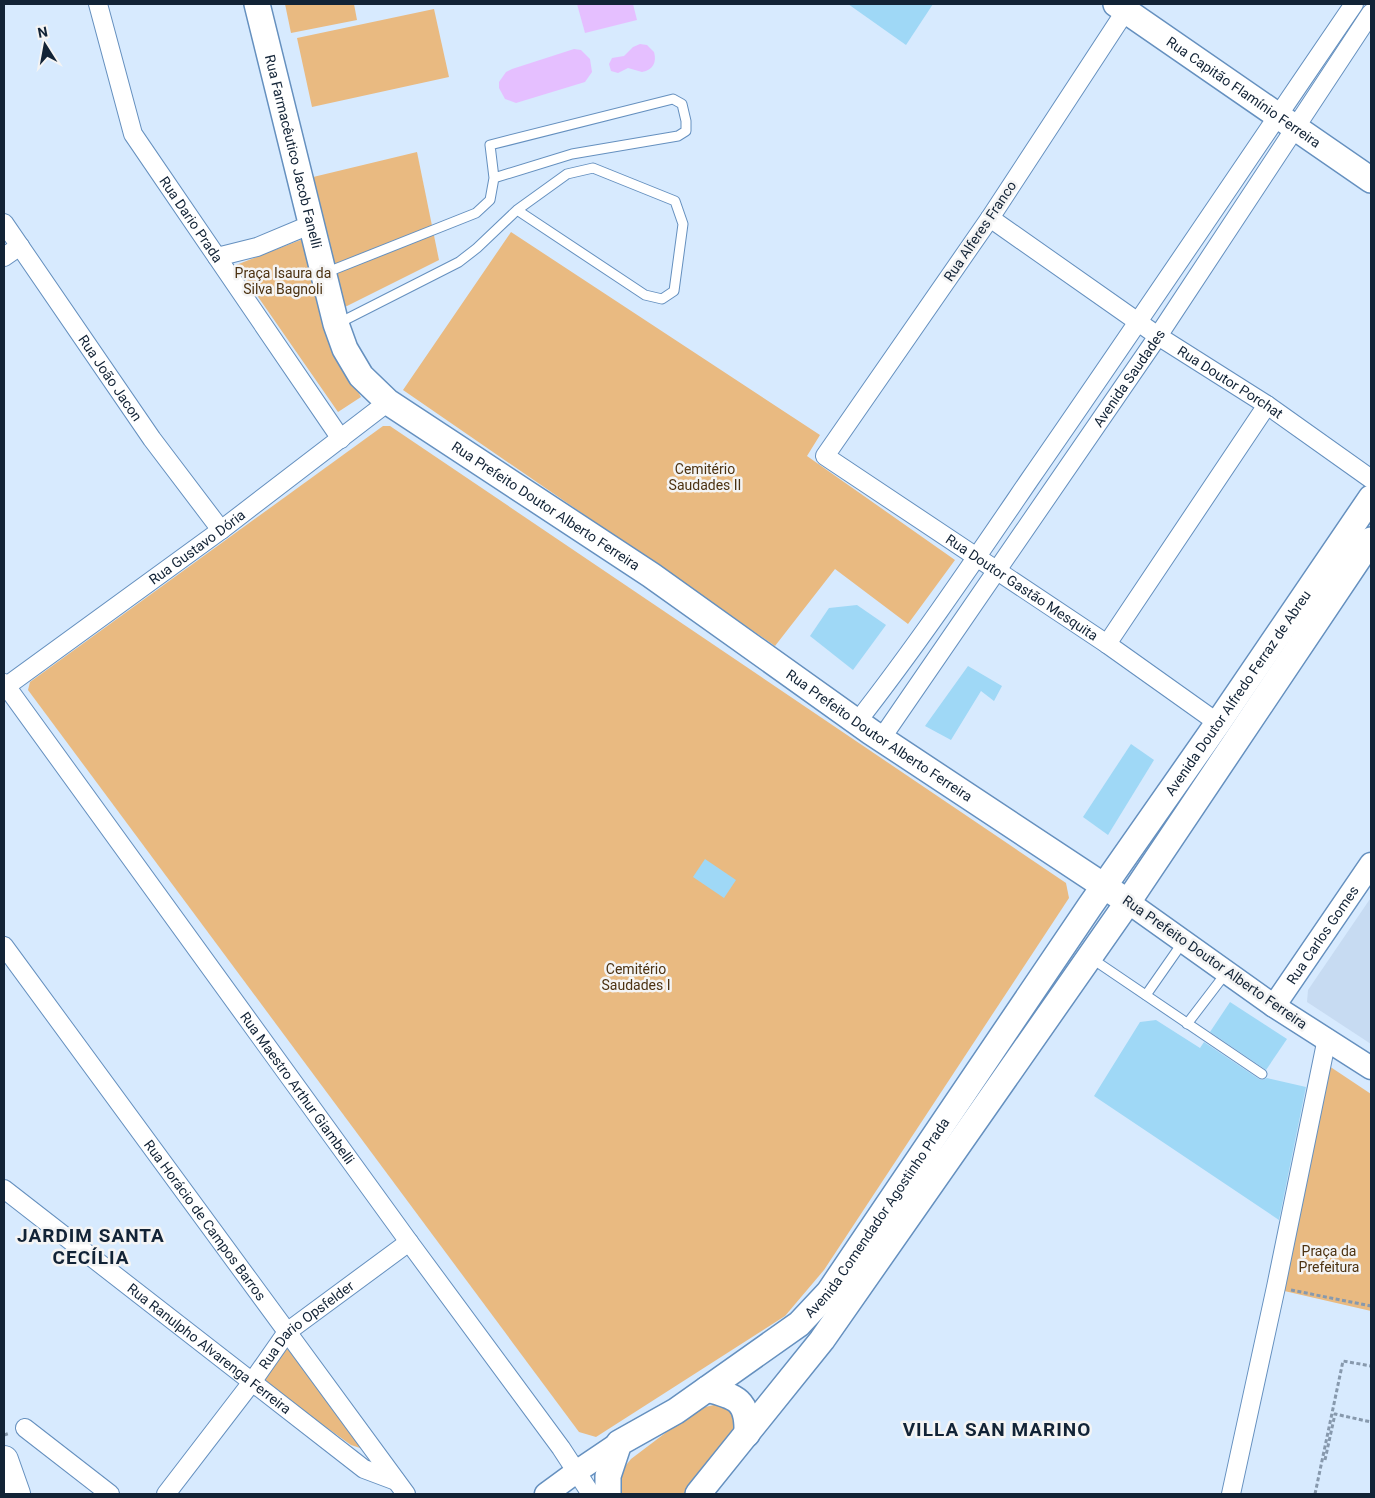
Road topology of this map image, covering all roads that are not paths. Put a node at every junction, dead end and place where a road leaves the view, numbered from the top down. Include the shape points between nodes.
1 (98, 4) edge
2 (256, 4) edge
3 (1354, 4) edge
4 (1124, 6) edge
5 (1371, 13) edge
6 (1287, 121) junction
7 (494, 178) junction
8 (1371, 180) edge
9 (517, 210) junction
10 (990, 218) junction
11 (4, 223) edge
12 (312, 224) junction
13 (20, 246) junction
14 (4, 257) edge
15 (217, 257) junction
16 (323, 273) junction
17 (1139, 322) junction
18 (336, 324) junction
19 (1158, 336) junction
20 (388, 402) junction
21 (1267, 405) junction
22 (341, 440) junction
23 (825, 456) joint
24 (1371, 479) edge
25 (1371, 498) edge
26 (221, 530) junction
27 (1371, 540) edge
28 (976, 558) junction
29 (997, 572) junction
30 (1107, 644) junction
31 (4, 686) edge
32 (857, 722) junction
33 (1218, 724) junction
34 (881, 739) junction
35 (1371, 864) edge
36 (1103, 887) junction
37 (1128, 902) junction
38 (1184, 941) junction
39 (4, 946) edge
40 (1089, 957) junction
41 (1227, 972) junction
42 (1146, 995) junction
43 (1274, 1006) junction
44 (1188, 1024) junction
45 (1327, 1038) junction
46 (1371, 1068) edge
47 (1262, 1074) dead end
48 (4, 1189) edge
49 (409, 1242) junction
50 (287, 1332) junction
51 (252, 1382) junction
52 (707, 1389) junction
53 (25, 1428) dead end
54 (747, 1434) junction
55 (618, 1444) junction
56 (4, 1460) edge
57 (576, 1472) junction
58 (401, 1488) edge
59 (16, 1494) edge
60 (110, 1494) edge
61 (166, 1494) edge
62 (546, 1494) edge
63 (591, 1494) edge
64 (608, 1494) edge
65 (698, 1494) edge
66 (1231, 1494) edge

1 - 15 street, Rua Dario Prada via 133,134
2 - 12 main road, Rua Farmacêutico Jacob Fanelli
3 - 6 street, Avenida Saudades
4 - 6 main road, Rua Capitão Flamínio Ferreira
4 - 10 street, Rua Alferes Franco
5 - 6 street, Avenida Saudades
6 - 8 main road, Rua Capitão Flamínio Ferreira
6 - 17 street, Avenida Saudades
6 - 19 street, Avenida Saudades
7 - 7 lane via 572,154 678,136 686,131 682,104 672,99 490,145
7 - 16 lane via 490,200 476,213
9 - 9 lane via 567,174 593,168 675,201 684,224 674,291 662,299 645,295
9 - 18 lane via 459,262
10 - 17 street, Rua Doutor Porchat
10 - 23 street, Rua Alferes Franco
11 - 13 street, Rua João Jacon
12 - 15 street via 257,247
12 - 16 main road, Rua Farmacêutico Jacob Fanelli
13 - 14 street
13 - 26 street, Rua João Jacon via 152,439
15 - 22 street, Rua Dario Prada
16 - 18 main road, Rua Farmacêutico Jacob Fanelli
17 - 19 street, Rua Doutor Porchat
17 - 28 street, Avenida Saudades
18 - 20 main road, Rua Farmacêutico Jacob Fanelli via 345,349 361,376
19 - 21 street, Rua Doutor Porchat
19 - 29 street, Avenida Saudades
20 - 22 street, Rua Gustavo Dória
20 - 32 main road, Rua Prefeito Doutor Alberto Ferreira via 651,575
21 - 24 street, Rua Doutor Porchat
21 - 30 street
22 - 26 street, Rua Gustavo Dória
23 - 28 street, Rua Doutor Gastão Mesquita
25 - 33 main road, Avenida Doutor Alfredo Ferraz de Abreu
26 - 31 street, Rua Gustavo Dória
27 - 37 main road, Avenida Doutor Alfredo Ferraz de Abreu
28 - 29 street, Rua Doutor Gastão Mesquita
28 - 32 street, Avenida Saudades
29 - 30 street, Rua Doutor Gastão Mesquita
29 - 34 street, Avenida Saudades
30 - 33 street, Rua Doutor Gastão Mesquita
31 - 49 street, Rua Maestro Arthur Giambelli
32 - 34 main road, Rua Prefeito Doutor Alberto Ferreira
33 - 36 main road, Avenida Doutor Alfredo Ferraz de Abreu
34 - 36 main road, Rua Prefeito Doutor Alberto Ferreira
35 - 43 street, Rua Carlos Gomes
36 - 37 main road, Rua Prefeito Doutor Alberto Ferreira
36 - 52 main road, Avenida Comendador Agostinho Prada via 829,1292 799,1324
37 - 38 street, Rua Prefeito Doutor Alberto Ferreira
37 - 40 main road, Avenida Comendador Agostinho Prada
38 - 41 street, Rua Prefeito Doutor Alberto Ferreira
38 - 42 lane
39 - 50 street, Rua Horácio de Campos Barros
40 - 42 lane
40 - 54 main road, Avenida Comendador Agostinho Prada via 822,1340
41 - 43 street, Rua Prefeito Doutor Alberto Ferreira
41 - 44 lane
42 - 44 lane
43 - 45 street, Rua Prefeito Doutor Alberto Ferreira
44 - 47 lane
45 - 46 street, Rua Prefeito Doutor Alberto Ferreira
45 - 66 street
48 - 51 street, Rua Ranulpho Alvarenga Ferreira
49 - 50 street, Rua Dario Opsfelder
49 - 57 street, Rua Maestro Arthur Giambelli
50 - 51 street, Rua Dario Opsfelder
50 - 58 street, Rua Horácio de Campos Barros
51 - 58 street, Rua Ranulpho Alvarenga Ferreira via 364,1469
51 - 61 street, Rua Dario Opsfelder
52 - 54 main road via 737,1400 745,1409
52 - 55 main road, Avenida Comendador Agostinho Prada
53 - 60 street
54 - 65 main road, Avenida Comendador Agostinho Prada
55 - 57 street
55 - 64 main road via 608,1476
56 - 59 main road
57 - 62 street
57 - 63 street, Rua Maestro Arthur Giambelli

